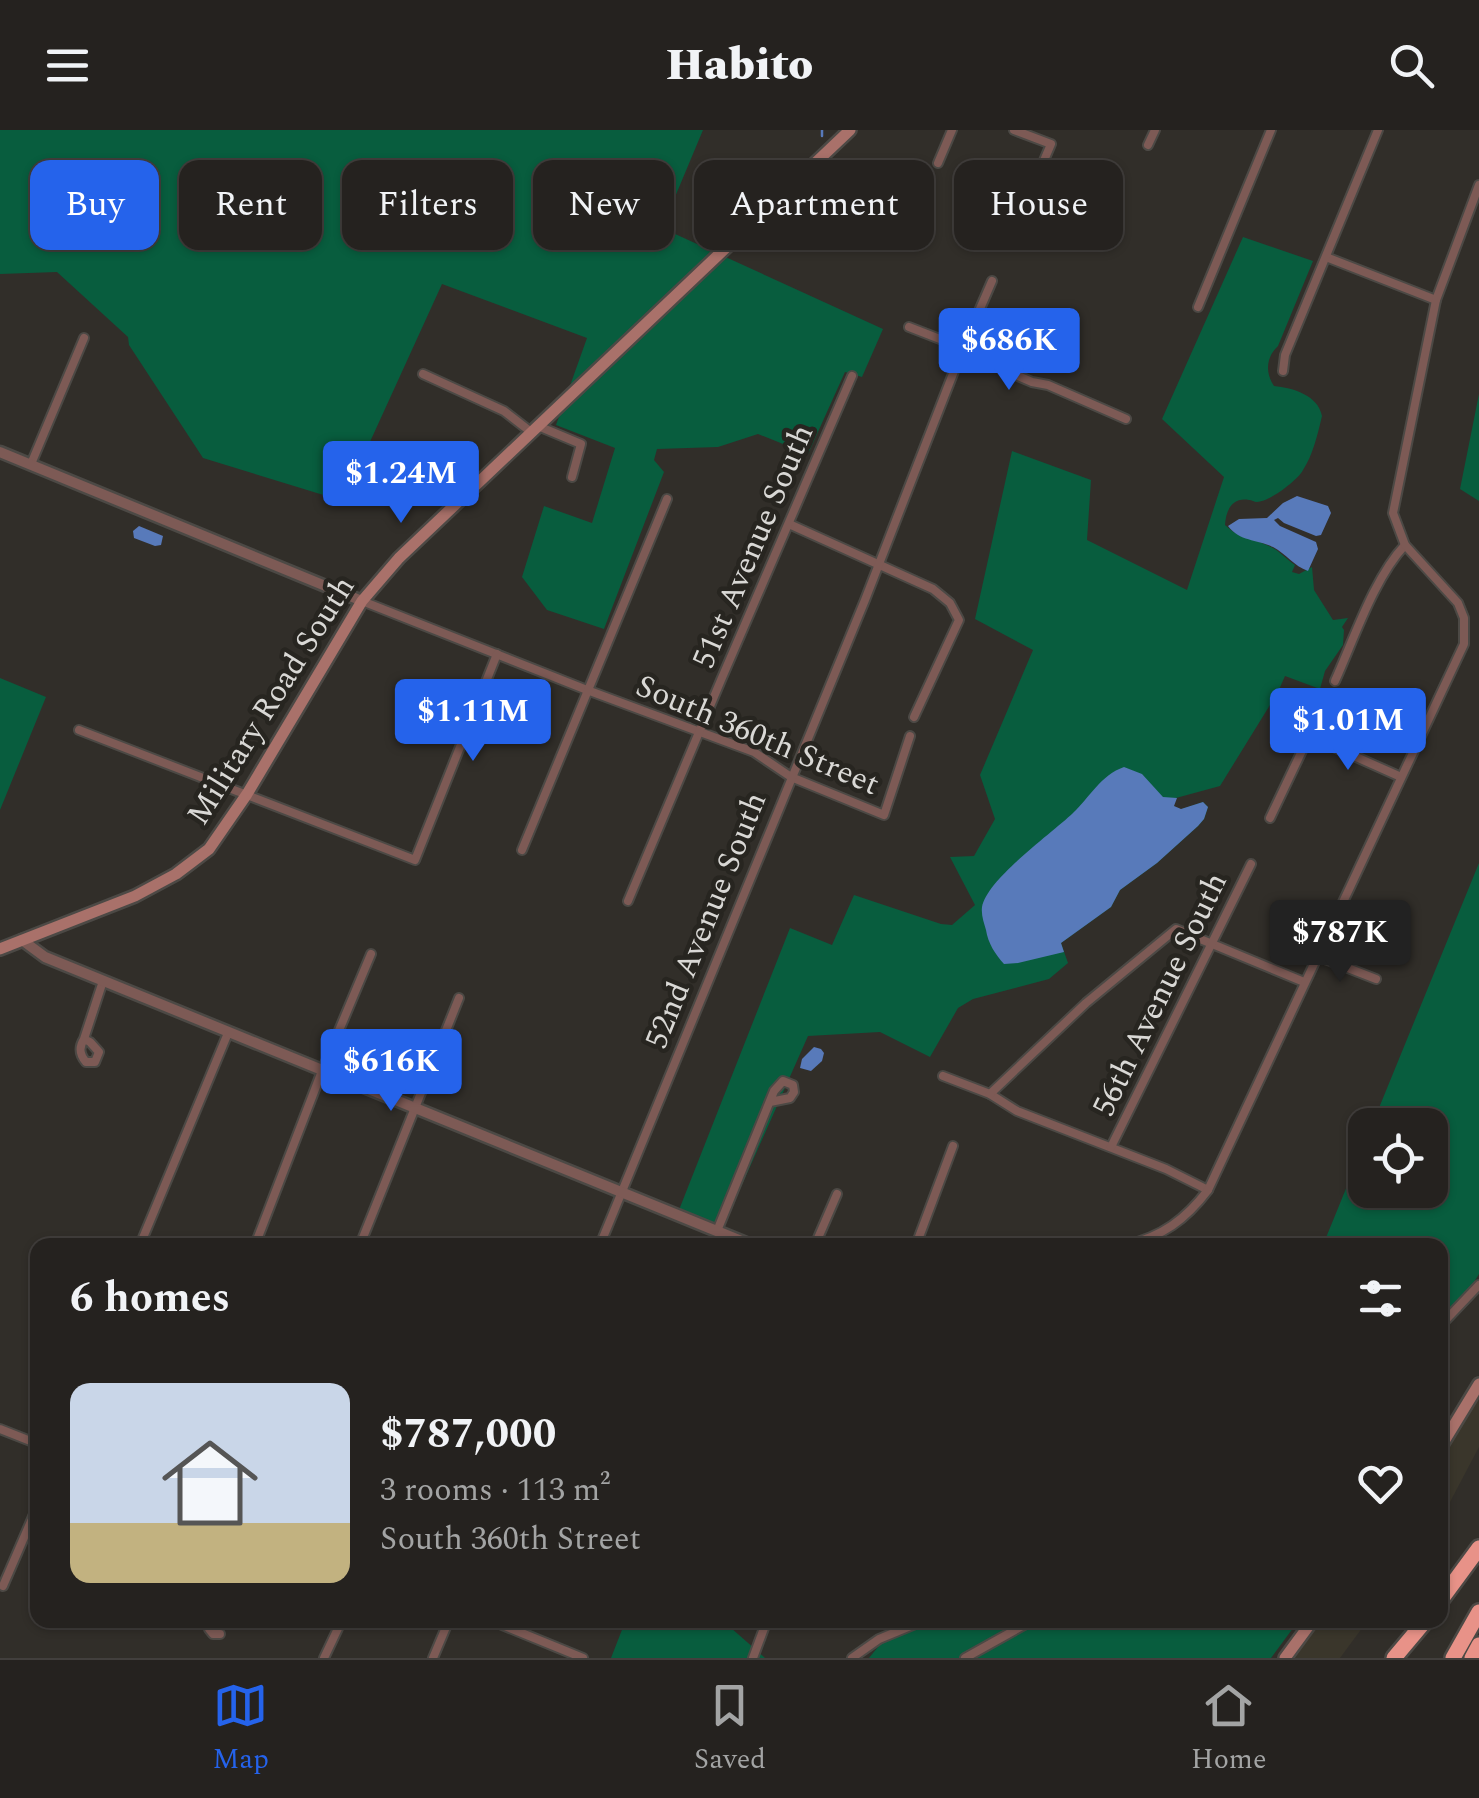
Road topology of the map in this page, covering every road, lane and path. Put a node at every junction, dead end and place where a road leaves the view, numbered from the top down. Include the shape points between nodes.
1 (850, 130) edge
2 (952, 130) edge
3 (1014, 130) edge
4 (1045, 130) edge
5 (1155, 130) edge
6 (1271, 130) edge
7 (1378, 130) edge
8 (1046, 142) junction
9 (1148, 144) dead end
10 (1039, 160) edge
11 (938, 163) dead end
12 (1479, 185) edge
13 (1326, 257) junction
14 (992, 281) dead end
15 (1436, 300) junction
16 (1198, 306) dead end
17 (910, 327) dead end
18 (84, 338) dead end
19 (963, 348) junction
20 (1283, 372) dead end
21 (424, 374) dead end
22 (852, 376) dead end
23 (1126, 419) dead end
24 (534, 429) junction
25 (0, 452) edge
26 (30, 464) junction
27 (572, 477) dead end
28 (667, 500) dead end
29 (789, 524) junction
30 (1404, 545) junction
31 (879, 564) junction
32 (362, 600) junction
33 (497, 654) junction
34 (1335, 680) dead end
35 (587, 690) junction
36 (914, 717) dead end
37 (79, 730) dead end
38 (700, 733) junction
39 (910, 736) dead end
40 (791, 777) junction
41 (1401, 777) junction
42 (248, 794) junction
43 (1270, 818) dead end
44 (522, 850) dead end
45 (1251, 864) dead end
46 (628, 902) dead end
47 (22, 940) junction
48 (1212, 943) junction
49 (0, 949) edge
50 (371, 954) dead end
51 (1317, 956) junction
52 (1376, 979) dead end
53 (103, 981) junction
54 (1304, 982) junction
55 (459, 998) dead end
56 (228, 1032) junction
57 (84, 1039) dead end
58 (322, 1071) junction
59 (943, 1076) dead end
60 (990, 1094) junction
61 (770, 1102) dead end
62 (413, 1109) junction
63 (953, 1146) dead end
64 (1111, 1147) junction
65 (1208, 1190) junction
66 (621, 1192) junction
67 (837, 1194) dead end
68 (717, 1231) junction
69 (143, 1238) edge
70 (258, 1238) edge
71 (363, 1238) edge
72 (603, 1238) edge
73 (734, 1238) edge
74 (818, 1238) edge
75 (919, 1238) edge
76 (1148, 1238) edge
77 (1479, 1284) edge
78 (1448, 1318) edge
79 (1479, 1384) edge
80 (0, 1429) edge
81 (1448, 1435) edge
82 (30, 1441) edge
83 (30, 1524) edge
84 (1479, 1548) edge
85 (3, 1586) dead end
86 (1448, 1590) edge
87 (1479, 1612) edge
88 (210, 1628) edge
89 (338, 1628) edge
90 (446, 1628) edge
91 (510, 1628) edge
92 (764, 1628) edge
93 (905, 1628) edge
94 (1019, 1628) edge
95 (1307, 1628) edge
96 (1419, 1628) edge
97 (220, 1634) dead end
98 (1479, 1645) edge
99 (324, 1658) edge
100 (433, 1658) edge
101 (583, 1658) edge
102 (753, 1658) edge
103 (852, 1658) edge
104 (965, 1658) edge
105 (1285, 1658) edge
106 (1394, 1658) edge
107 (1453, 1658) edge
108 (1472, 1658) edge

1 - 24 main road, Military Road South
2 - 11 street
3 - 8 street
4 - 8 street
5 - 9 street
6 - 16 street
7 - 13 street
8 - 10 street
12 - 15 street
13 - 15 street
13 - 20 street
14 - 19 street, 52nd Avenue South
15 - 30 street via 1394,505
17 - 19 street
18 - 26 street
19 - 23 street
19 - 31 street, 52nd Avenue South
21 - 24 street
22 - 29 street, 51st Avenue South
24 - 27 street via 581,444
24 - 32 main road, Military Road South
25 - 26 street, South 360th Street
26 - 32 street, South 360th Street
28 - 35 street
29 - 31 street
29 - 38 street, 51st Avenue South
30 - 34 street
30 - 41 street via 1458,603 1464,644
31 - 36 street via 933,588 959,620
31 - 40 street, 52nd Avenue South
32 - 33 street, South 360th Street
32 - 42 main road, Military Road South
33 - 35 street, South 360th Street
33 - 42 street via 415,860
35 - 38 street, South 360th Street
35 - 44 street
37 - 42 street
38 - 40 street, South 360th Street via 754,752
38 - 46 street, 51st Avenue South
39 - 40 street, South 360th Street via 884,815
40 - 66 street, 52nd Avenue South
41 - 43 street via 1309,736
41 - 51 street
42 - 47 main road, Military Road South via 209,849 176,874
45 - 48 street, 56th Avenue South
47 - 49 main road, Military Road South
47 - 53 street
48 - 54 street
48 - 60 street via 1176,929
48 - 64 street, 56th Avenue South
50 - 58 street
51 - 52 street
51 - 54 street
53 - 56 street
53 - 57 street
54 - 65 street
55 - 62 street
56 - 58 street
56 - 69 street
58 - 62 street
58 - 70 street
59 - 60 street
60 - 64 street
61 - 68 street
62 - 66 street
62 - 71 street
63 - 75 street
64 - 65 street
65 - 76 street via 1190,1213
66 - 68 street
66 - 72 street, 52nd Avenue South
67 - 74 street
68 - 73 street
77 - 78 street
79 - 81 main road
80 - 82 street
83 - 85 street
84 - 86 highway
87 - 107 highway
88 - 97 street
89 - 99 street
90 - 100 street
91 - 101 street
92 - 102 street
93 - 103 street
94 - 104 street
95 - 105 main road
96 - 106 highway
98 - 108 highway

